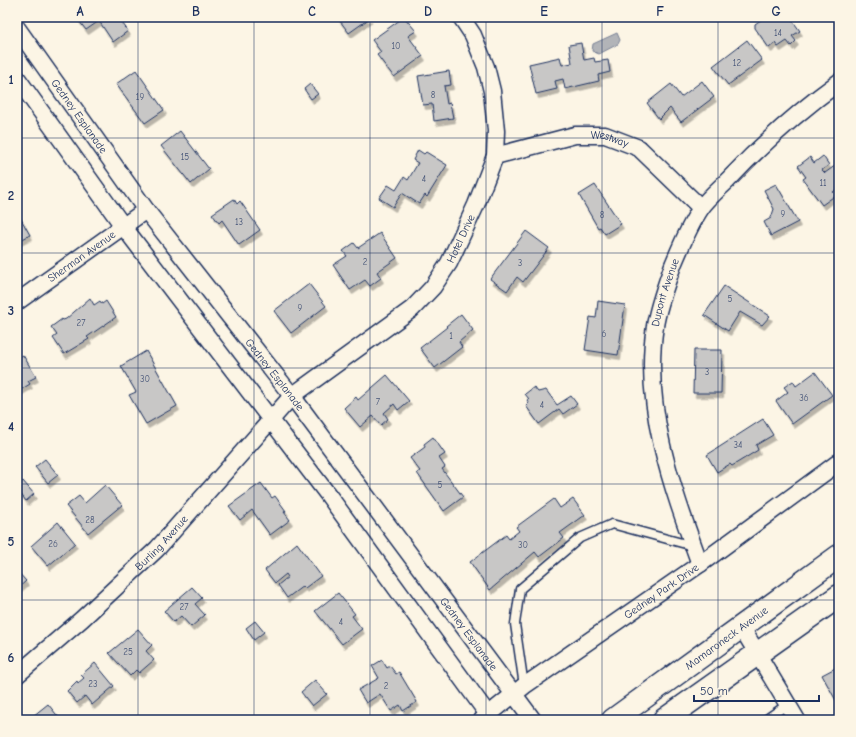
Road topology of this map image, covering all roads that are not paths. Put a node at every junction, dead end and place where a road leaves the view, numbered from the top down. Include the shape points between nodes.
1 (461, 17) edge
2 (17, 28) edge
3 (17, 78) edge
4 (839, 82) edge
5 (495, 156) junction
6 (701, 208) junction
7 (146, 210) junction
8 (123, 226) junction
9 (17, 302) edge
10 (292, 396) junction
11 (272, 421) junction
12 (839, 462) edge
13 (693, 546) junction
14 (839, 556) edge
15 (700, 564) junction
16 (839, 596) edge
17 (742, 628) junction
18 (758, 655) junction
19 (17, 675) edge
20 (520, 690) junction
21 (788, 704) junction
22 (487, 718) edge
23 (534, 720) edge
24 (613, 720) edge
25 (664, 720) edge
26 (765, 720) edge
27 (797, 720) edge

1 - 5 street, Hotel Drive via 473,35 486,67 492,91 496,131
2 - 7 street, Gedney Esplanade
3 - 8 street
4 - 6 street, Dupont Avenue via 811,103 746,161
5 - 6 street, Westway via 575,135 605,135 639,148
5 - 10 street, Hotel Drive via 452,257 433,287 412,309
6 - 13 street, Dupont Avenue via 683,239 668,279 655,326 652,375 659,432 671,482
7 - 8 street, Sherman Avenue
7 - 10 street, Gedney Esplanade
8 - 9 street, Sherman Avenue
8 - 11 street
10 - 11 street, Burling Avenue
10 - 20 street, Gedney Esplanade
11 - 19 street, Burling Avenue via 157,549
11 - 22 street
12 - 15 street, Gedney Park Drive
13 - 15 street, Dupont Avenue
13 - 20 lane via 612,524 580,538 520,589 515,624
14 - 17 main road, Mamaroneck Avenue
15 - 20 street, Gedney Park Drive
16 - 18 main road
17 - 18 street
17 - 24 main road, Mamaroneck Avenue
18 - 21 street
18 - 25 main road
20 - 22 street, Gedney Park Drive
20 - 23 street, Gedney Esplanade
21 - 26 lane
21 - 27 street

